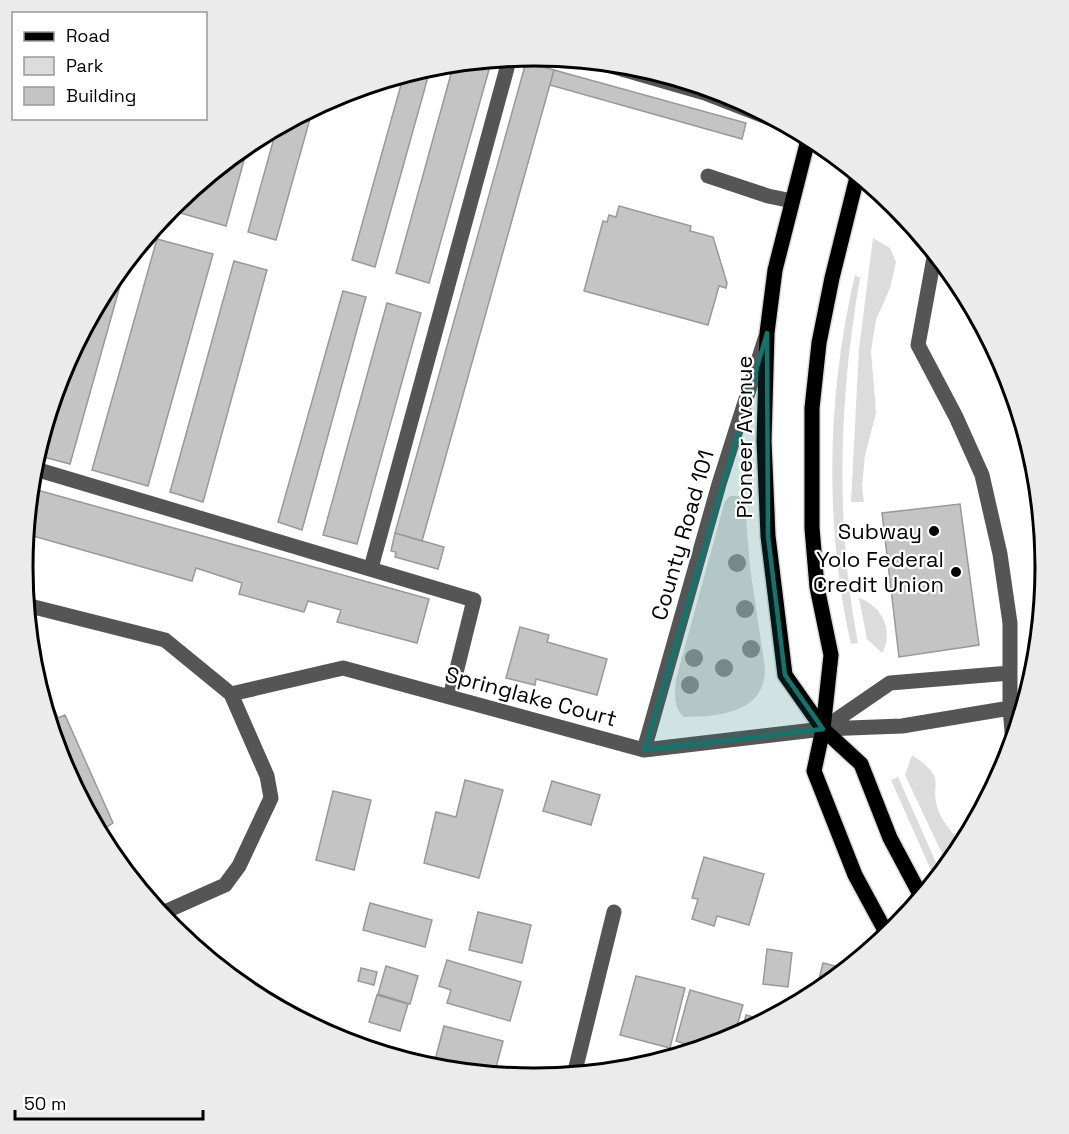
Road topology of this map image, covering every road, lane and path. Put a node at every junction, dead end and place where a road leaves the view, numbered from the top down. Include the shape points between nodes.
1 (507, 67) edge
2 (806, 146) edge
3 (708, 176) dead end
4 (856, 182) edge
5 (792, 201) junction
6 (933, 263) edge
7 (767, 333) junction
8 (43, 471) edge
9 (371, 568) junction
10 (35, 606) edge
11 (1010, 673) junction
12 (231, 694) junction
13 (450, 697) junction
14 (1010, 708) junction
15 (1011, 721) edge
16 (823, 729) junction
17 (644, 750) junction
18 (918, 890) edge
19 (169, 910) edge
20 (614, 912) dead end
21 (883, 927) edge
22 (578, 1066) edge

1 - 9 street
2 - 5 main road, Pioneer Avenue
3 - 5 street
4 - 16 main road via 827,300 812,408 812,528 817,587 831,655
5 - 7 main road, Pioneer Avenue via 775,270
6 - 11 street via 918,345 982,475 1000,554 1010,623
7 - 16 main road, Pioneer Avenue via 764,441 768,536 785,675
7 - 17 street, County Road 101 via 719,484
8 - 9 street
9 - 13 street via 474,600
10 - 12 street via 165,640
11 - 14 street
11 - 16 street via 890,683
12 - 13 street, Springlake Court via 343,668
12 - 19 street via 267,776 271,798 239,866 225,885
13 - 17 street, Springlake Court
14 - 15 street
14 - 16 street, Springlake Court via 902,726
16 - 17 street, Springlake Court
16 - 18 main road, Pioneer Avenue via 861,764 890,837
16 - 21 main road via 814,771 855,875
20 - 22 street

